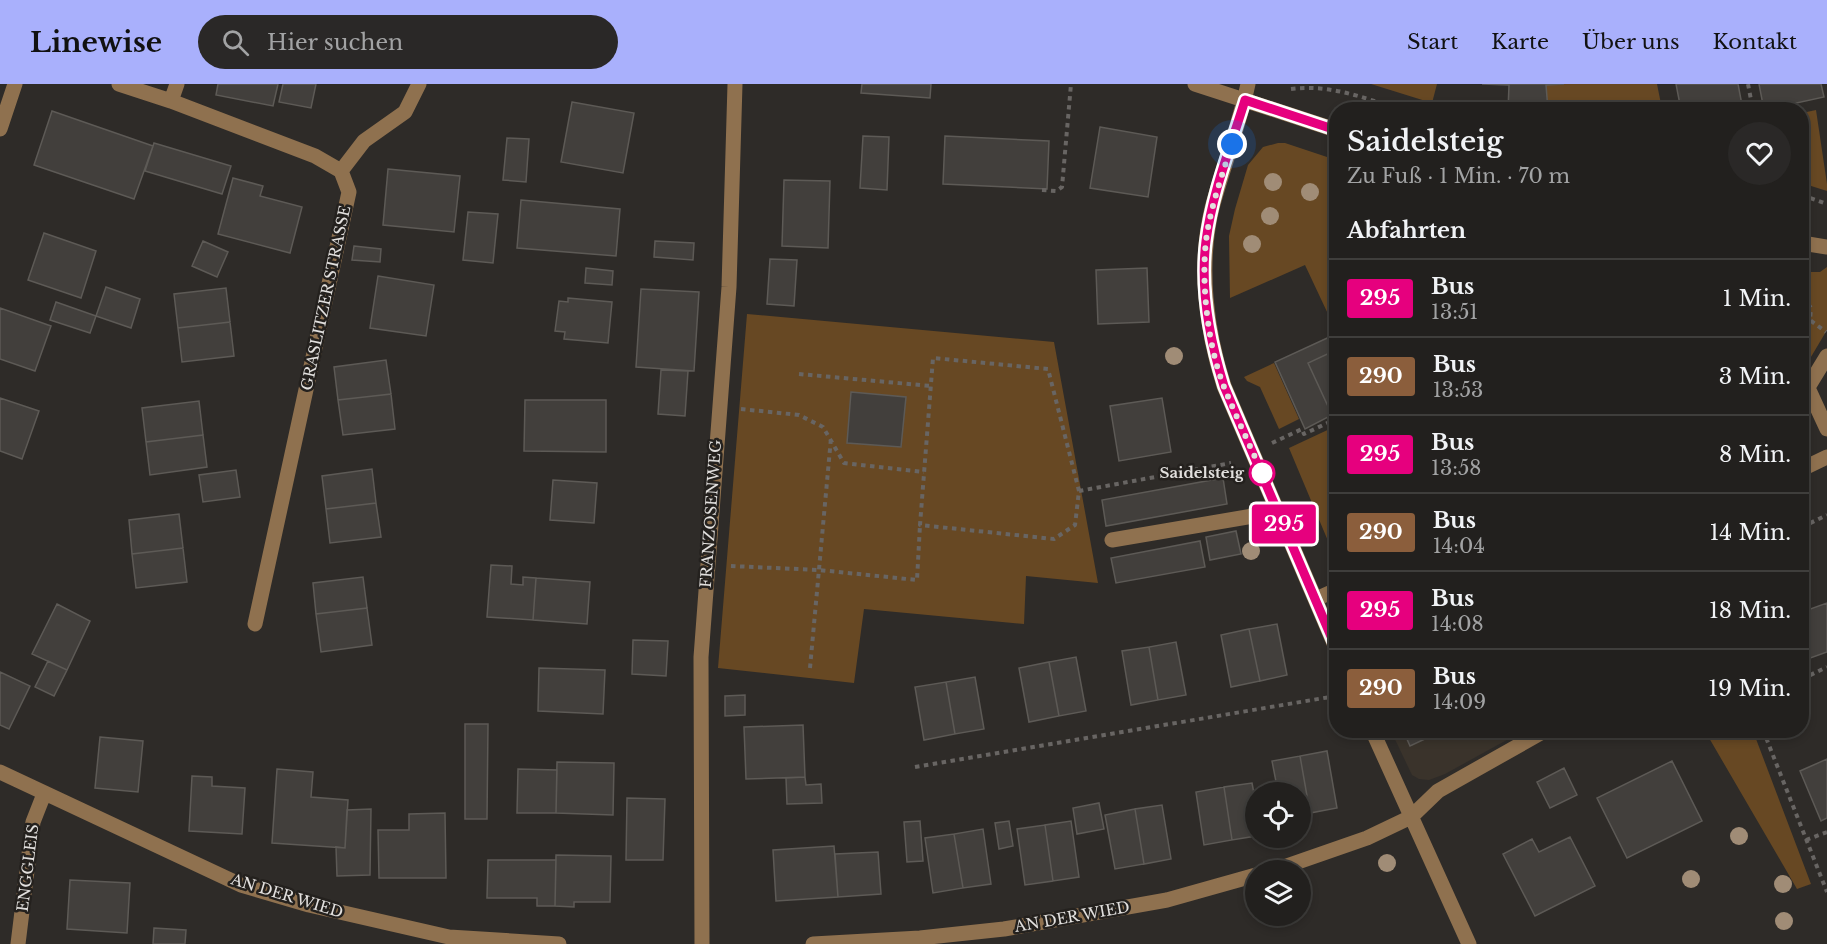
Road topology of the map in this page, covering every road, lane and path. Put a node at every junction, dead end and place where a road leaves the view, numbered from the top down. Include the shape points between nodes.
1 (15, 84) edge
2 (119, 84) edge
3 (177, 84) edge
4 (419, 84) edge
5 (735, 84) edge
6 (1071, 84) edge
7 (1195, 84) edge
8 (1248, 84) edge
9 (1286, 84) edge
10 (1748, 84) edge
11 (1293, 86) edge
12 (1283, 91) dead end
13 (1245, 100) junction
14 (171, 101) junction
15 (1374, 102) edge
16 (1752, 102) edge
17 (1329, 128) edge
18 (0, 129) edge
19 (341, 171) junction
20 (1042, 190) dead end
21 (1809, 198) edge
22 (1827, 204) edge
23 (1809, 244) edge
24 (1827, 247) edge
25 (1809, 305) edge
26 (1810, 320) joint
27 (1827, 333) edge
28 (1827, 356) edge
29 (799, 374) dead end
30 (931, 386) junction
31 (1809, 386) edge
32 (1809, 400) edge
33 (719, 407) junction
34 (1329, 422) edge
35 (1827, 429) edge
36 (831, 438) junction
37 (1254, 455) junction
38 (1827, 457) edge
39 (1809, 466) edge
40 (924, 471) junction
41 (1079, 491) junction
42 (1276, 508) junction
43 (1827, 515) edge
44 (1809, 524) edge
45 (920, 525) junction
46 (1112, 540) dead end
47 (707, 568) junction
48 (819, 570) junction
49 (1329, 593) edge
50 (1316, 599) junction
51 (255, 624) dead end
52 (1329, 631) edge
53 (810, 668) dead end
54 (1827, 668) edge
55 (1809, 676) edge
56 (1329, 697) edge
57 (1376, 738) edge
58 (1532, 738) edge
59 (1766, 738) edge
60 (915, 767) dead end
61 (0, 772) edge
62 (44, 794) junction
63 (1411, 817) junction
64 (1827, 832) edge
65 (1806, 840) junction
66 (1304, 860) edge
67 (1245, 878) edge
68 (1827, 892) edge
69 (18, 944) edge
70 (559, 944) edge
71 (702, 944) edge
72 (813, 944) edge
73 (1469, 944) edge

1 - 18 street
2 - 14 street
3 - 14 street
4 - 19 street via 405,112 364,141
5 - 33 street, FRANZOSENWEG via 729,287
6 - 20 path via 1062,187 1056,191
7 - 13 street
8 - 13 street
9 - 11 path
10 - 16 path
11 - 12 path
11 - 15 path via 1329,89
13 - 17 street
13 - 37 street via 1212,209 1205,276 1219,372
14 - 19 street via 315,156
19 - 51 street, GRASLITZER STRASSE via 349,192
21 - 22 path
23 - 24 street
25 - 26 path
26 - 27 path
28 - 31 street
29 - 30 path
30 - 40 path
30 - 41 path via 933,358 1048,369
32 - 35 street
33 - 36 path via 799,415 823,427
33 - 47 street, FRANZOSENWEG
34 - 37 path via 1304,434 1302,429
36 - 40 path via 844,463
36 - 48 path
37 - 41 path
37 - 42 street
38 - 39 street
40 - 45 path
41 - 45 path via 1075,525 1054,539
42 - 46 street via 1253,516
42 - 50 street
43 - 44 path
45 - 48 path via 917,580
47 - 48 path via 741,565
47 - 71 street, FRANZOSENWEG via 701,657
48 - 53 path
49 - 50 street
50 - 52 street
54 - 55 path
56 - 60 path
57 - 63 street
58 - 63 street via 1438,791
59 - 65 path
61 - 62 street, AN DER WIED
62 - 69 street, ENGGLEIS via 33,822
62 - 70 street, AN DER WIED via 241,885 309,905 449,937
63 - 66 street via 1367,838
63 - 73 street
64 - 65 path
65 - 68 path
67 - 72 street, AN DER WIED via 1167,900 1004,929

